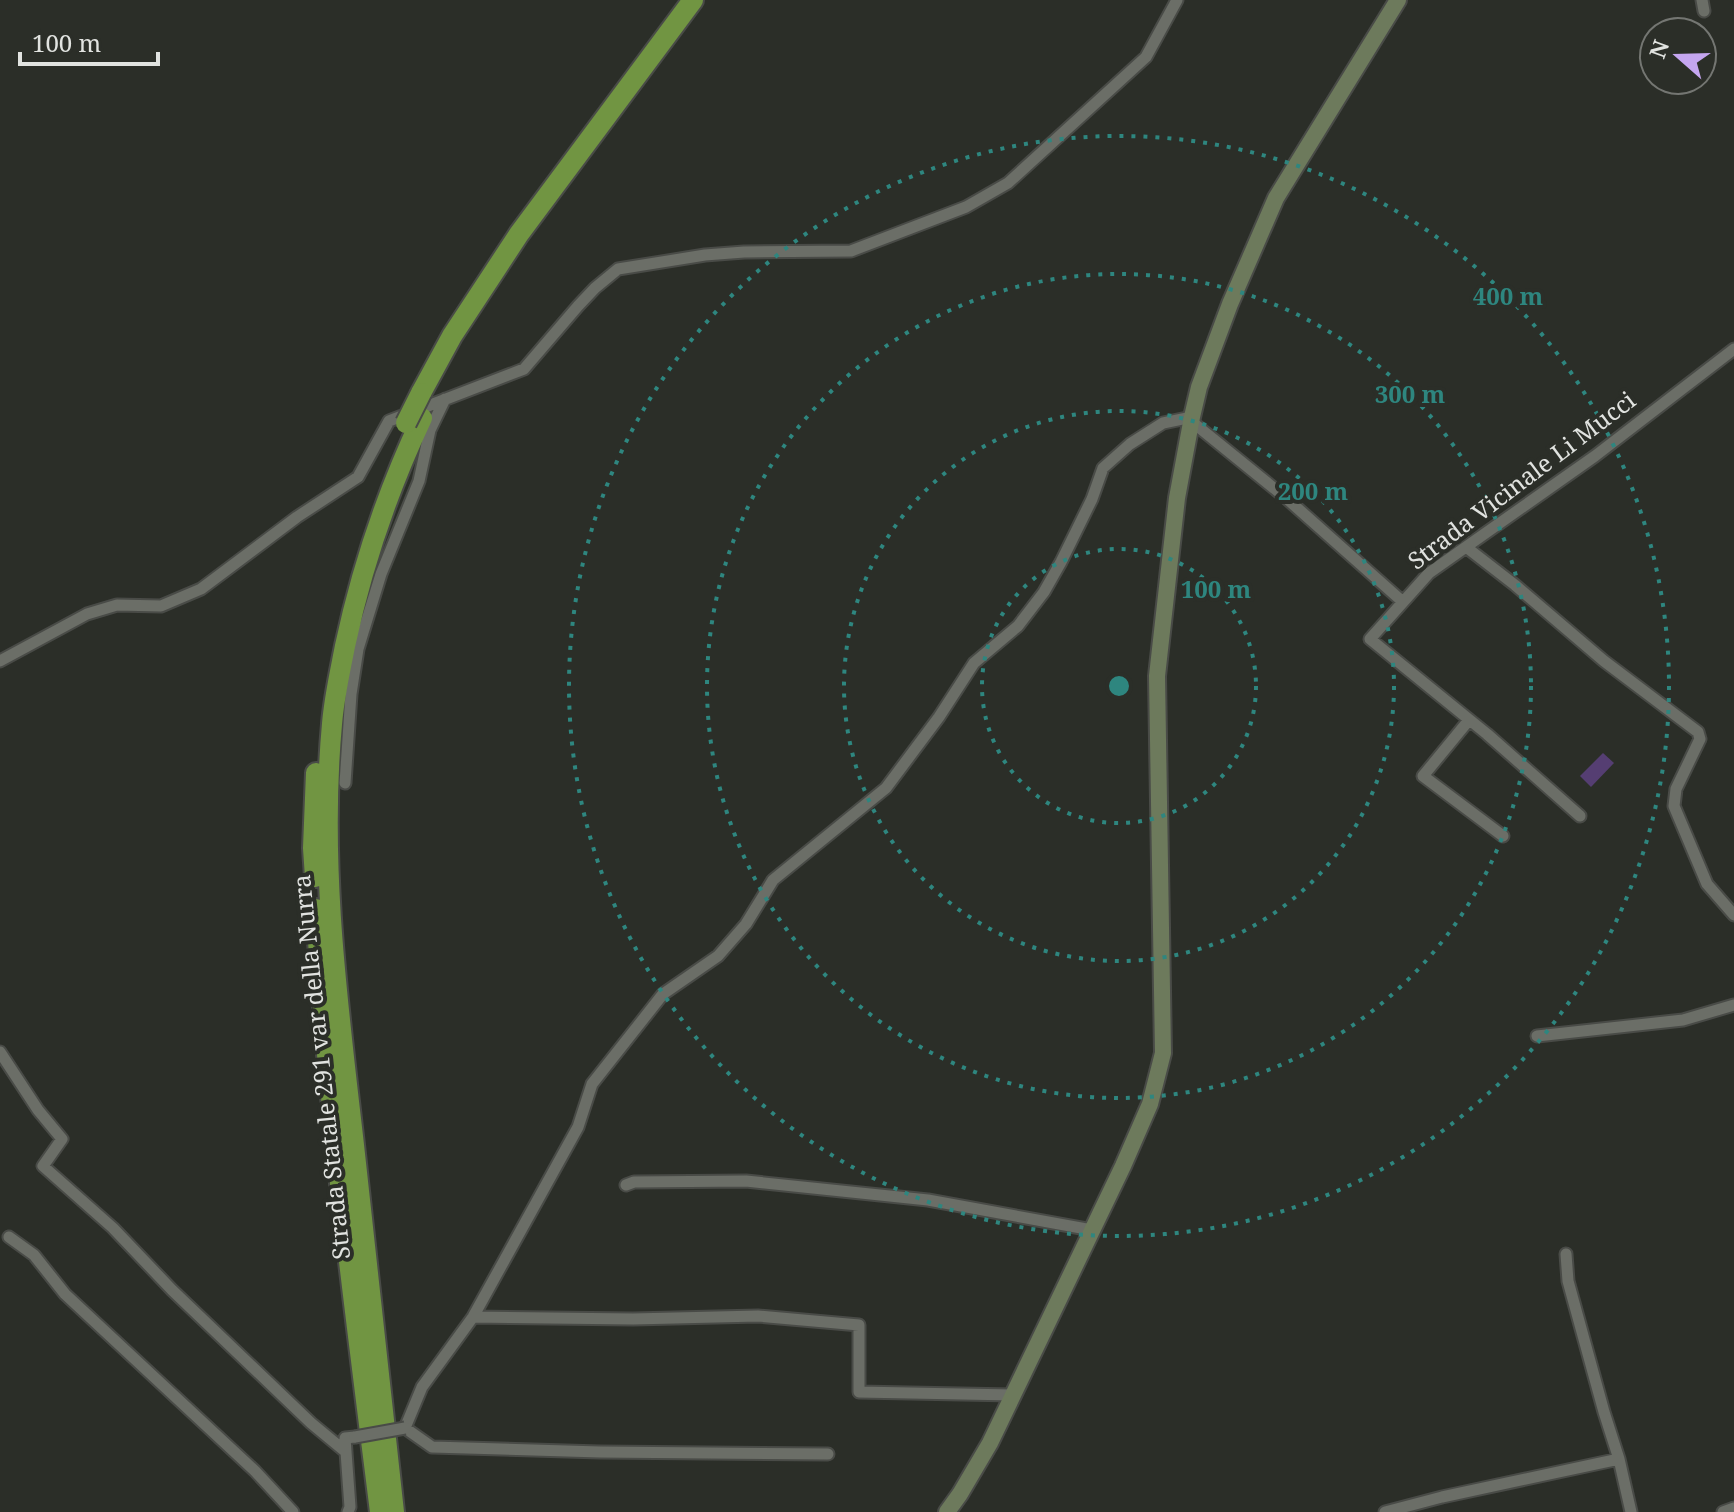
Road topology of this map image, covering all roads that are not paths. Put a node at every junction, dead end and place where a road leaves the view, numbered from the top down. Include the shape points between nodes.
1 (693, 0) edge
2 (708, 0) edge
3 (1177, 0) edge
4 (1398, 0) edge
5 (1734, 349) edge
6 (434, 394) junction
7 (1192, 419) junction
8 (414, 421) junction
9 (1466, 547) junction
10 (1403, 602) junction
11 (0, 661) edge
12 (1469, 720) junction
13 (345, 783) dead end
14 (1580, 816) dead end
15 (1503, 836) dead end
16 (1734, 915) edge
17 (1734, 1005) edge
18 (1537, 1036) dead end
19 (0, 1052) edge
20 (626, 1185) dead end
21 (1092, 1230) junction
22 (9, 1237) dead end
23 (1566, 1254) dead end
24 (473, 1317) junction
25 (1013, 1395) junction
26 (405, 1428) junction
27 (346, 1452) junction
28 (828, 1454) dead end
29 (1619, 1459) junction
30 (1734, 1508) edge
31 (1627, 1511) edge
32 (293, 1512) edge
33 (348, 1512) edge
34 (380, 1512) edge
35 (394, 1512) edge
36 (947, 1512) edge
37 (1385, 1512) edge
38 (1723, 1512) edge

1 - 6 highway, Strada Statale 291 var della Nurra via 519,234 452,336
2 - 6 highway, Strada Statale 291 var della Nurra via 548,215
3 - 6 street via 1146,57 1008,183 966,207 851,251 705,255 618,269 524,369
4 - 7 street via 1276,198 1230,304
5 - 9 street, Strada Vicinale Li Mucci
6 - 8 highway, Strada Statale 291 var della Nurra, bridge
6 - 11 street via 389,421 358,477 201,589 161,606 117,605 87,614
6 - 13 street via 419,481 358,649
7 - 10 street
7 - 21 street via 1177,498 1157,676 1163,1053 1150,1104
7 - 24 street via 1163,423 1103,468 1044,592 1018,626 974,663 886,788 773,880 718,956 663,994 592,1084 578,1127
8 - 34 highway, Strada Statale 291 var della Nurra via 359,537 322,710 313,806 320,976
8 - 35 highway, Strada Statale 291 var della Nurra via 349,625 332,722 328,805 335,974
9 - 10 street, Strada Vicinale Li Mucci via 1429,573
9 - 16 street via 1698,732 1700,739 1676,789 1674,806 1707,884
10 - 12 street, Strada Vicinale Li Mucci via 1370,639
12 - 14 street, Strada Vicinale Li Mucci
12 - 15 street via 1423,776
17 - 18 street via 1683,1020
19 - 27 street via 62,1139 43,1166
20 - 21 street via 746,1181 928,1200
21 - 25 street
22 - 32 street via 34,1255 65,1294
23 - 29 street via 1568,1281
24 - 25 street via 758,1316 859,1325 859,1392
24 - 26 street via 422,1387
25 - 36 street
26 - 27 street, bridge via 345,1438
26 - 28 street via 432,1447
27 - 33 street
29 - 31 street
29 - 37 street
30 - 38 street

